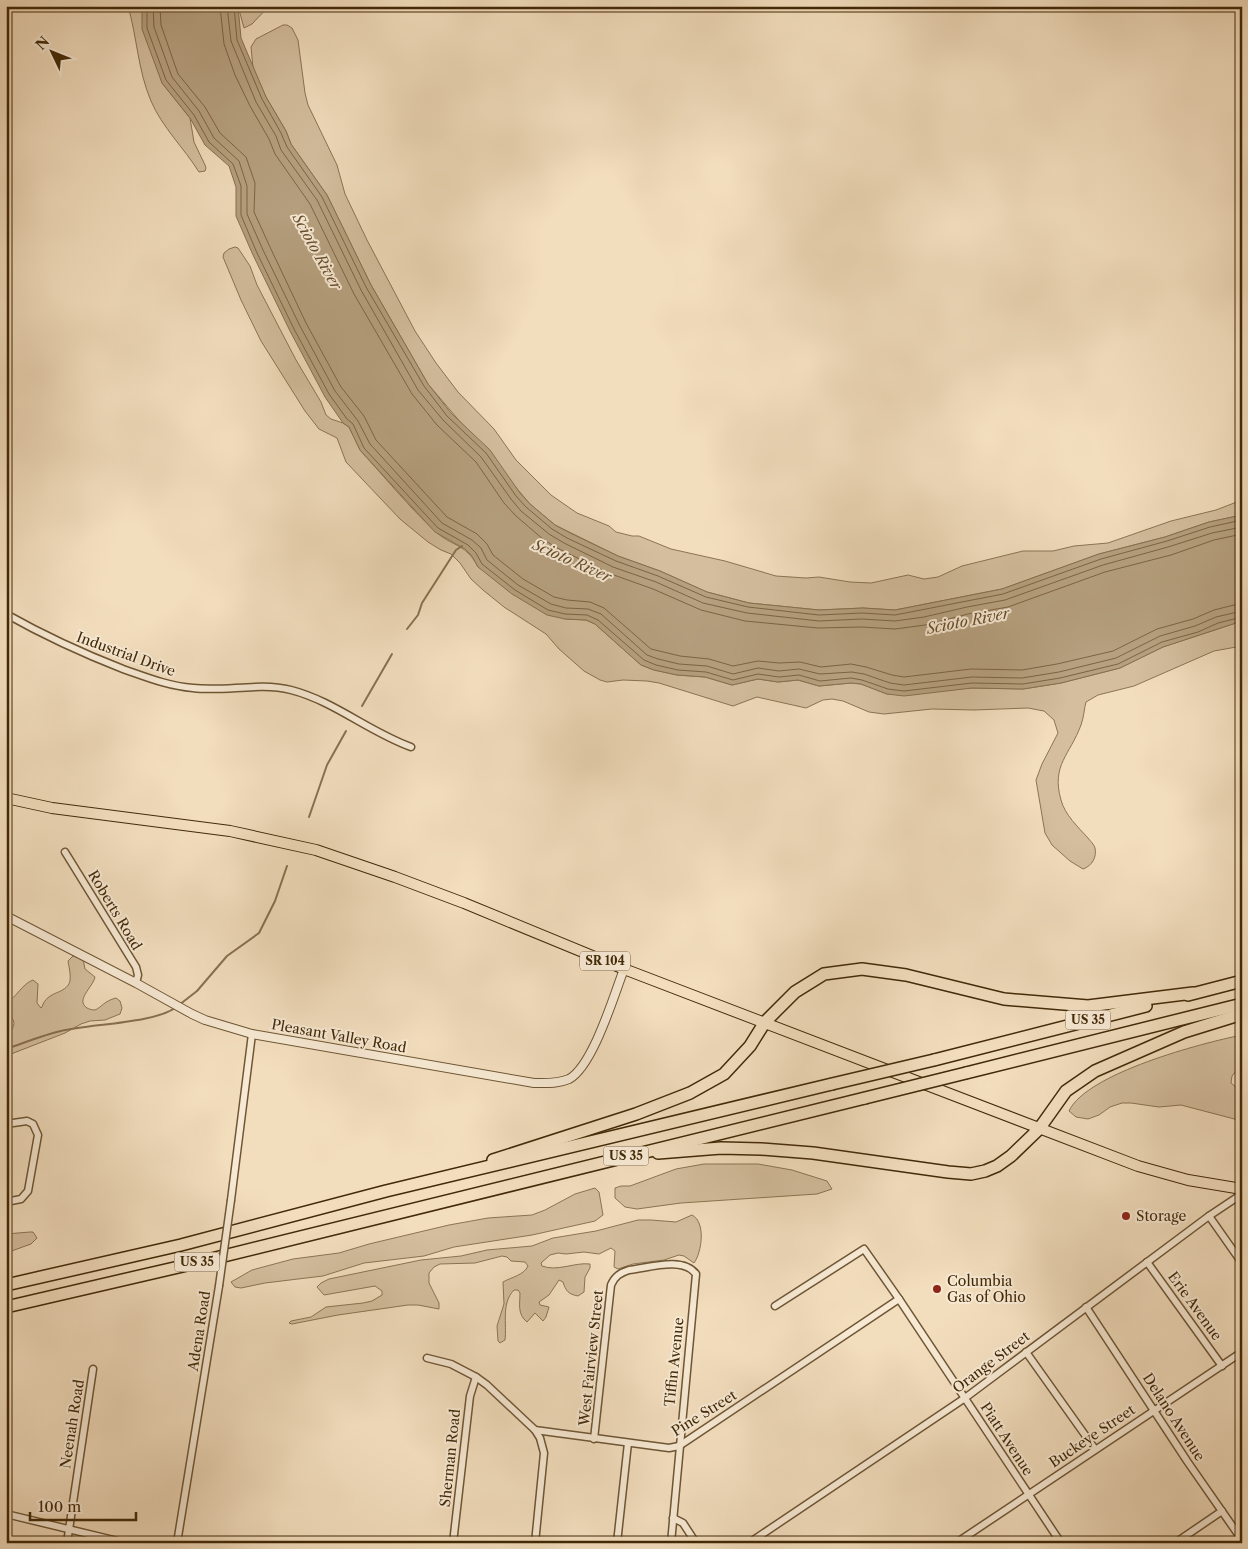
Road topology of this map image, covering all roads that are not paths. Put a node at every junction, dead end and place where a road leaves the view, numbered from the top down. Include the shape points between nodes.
1 (6, 614) edge
2 (410, 747) dead end
3 (6, 798) edge
4 (65, 852) dead end
5 (6, 916) edge
6 (624, 968) junction
7 (1242, 981) edge
8 (136, 983) junction
9 (1193, 993) junction
10 (1242, 1004) edge
11 (1242, 1014) edge
12 (765, 1022) junction
13 (252, 1034) junction
14 (6, 1124) edge
15 (1039, 1129) junction
16 (641, 1152) junction
17 (472, 1171) junction
18 (1242, 1188) edge
19 (1242, 1194) edge
20 (6, 1202) edge
21 (1209, 1216) junction
22 (1147, 1262) junction
23 (1242, 1263) edge
24 (696, 1274) joint
25 (6, 1285) edge
26 (899, 1299) junction
27 (775, 1306) dead end
28 (6, 1307) edge
29 (1086, 1307) junction
30 (1026, 1352) junction
31 (1242, 1352) edge
32 (427, 1358) dead end
33 (1222, 1366) junction
34 (94, 1369) dead end
35 (476, 1377) junction
36 (965, 1398) junction
37 (1154, 1410) junction
38 (535, 1430) junction
39 (594, 1439) junction
40 (628, 1443) junction
41 (679, 1446) junction
42 (1095, 1449) junction
43 (1028, 1494) junction
44 (1222, 1511) junction
45 (6, 1514) edge
46 (673, 1518) junction
47 (70, 1529) junction
48 (1242, 1540) edge
49 (66, 1543) edge
50 (126, 1543) edge
51 (177, 1543) edge
52 (453, 1543) edge
53 (535, 1543) edge
54 (617, 1543) edge
55 (670, 1543) edge
56 (696, 1543) edge
57 (749, 1543) edge
58 (956, 1543) edge
59 (1061, 1543) edge
60 (1175, 1543) edge

1 - 2 street, Industrial Drive via 68,647 168,684 215,690 274,687 306,694
3 - 6 main road, SR 104 via 52,808 230,831 316,850 404,880
4 - 8 street, Roberts Road via 136,967
5 - 8 street, Pleasant Valley Road
6 - 12 main road, SR 104
6 - 13 street, Pleasant Valley Road via 587,1060 568,1079 550,1083 534,1083
7 - 9 highway, US 35
8 - 13 street, Pleasant Valley Road via 204,1020
9 - 12 highway via 1088,1006 1004,999 914,976 862,969 824,974 794,992
9 - 17 highway, US 35, bridge via 934,1060
10 - 16 highway, US 35, bridge
11 - 15 highway via 1184,1032 1095,1071 1066,1091
12 - 15 main road, SR 104
12 - 17 highway via 750,1046 724,1074 690,1093 636,1114 500,1157
13 - 51 street, Adena Road, bridge via 219,1286
14 - 20 street via 27,1121 33,1124 38,1134 28,1191 21,1199
15 - 16 highway via 1004,1161 971,1174 761,1149
15 - 18 main road, SR 104 via 1161,1174
16 - 28 highway, US 35
17 - 25 highway, US 35 via 181,1245
19 - 21 street, Orange Street
21 - 22 street, Orange Street
21 - 23 street
22 - 29 street, Orange Street
22 - 33 street, Erie Avenue
24 - 39 street, West Fairview Street via 692,1268 676,1263 630,1270 615,1277 611,1285
24 - 41 street, Tiffin Avenue
26 - 27 street, Piatt Avenue via 864,1249
26 - 36 street, Piatt Avenue
26 - 41 street, Pine Street
29 - 30 street, Orange Street
29 - 37 street, Delano Avenue
30 - 36 street, Orange Street
30 - 42 street
31 - 33 street, Buckeye Street
32 - 35 street via 451,1364
33 - 37 street, Buckeye Street
34 - 47 street, Neenah Road via 71,1505
35 - 38 street
35 - 52 street, Sherman Road via 470,1396
36 - 43 street, Piatt Avenue
36 - 57 street, Orange Street
37 - 42 street, Buckeye Street
37 - 44 street, Delano Avenue
38 - 39 street, Pine Street
38 - 53 street via 544,1453
39 - 40 street, Pine Street
40 - 41 street, Pine Street via 669,1448
40 - 54 street
41 - 46 street, Tiffin Avenue
42 - 43 street, Buckeye Street
43 - 58 street, Buckeye Street
43 - 59 street, Piatt Avenue
44 - 48 street, Delano Avenue
44 - 60 street
45 - 47 street
46 - 55 street, Tiffin Avenue
46 - 56 street via 683,1523
47 - 49 street, Neenah Road
47 - 50 street

